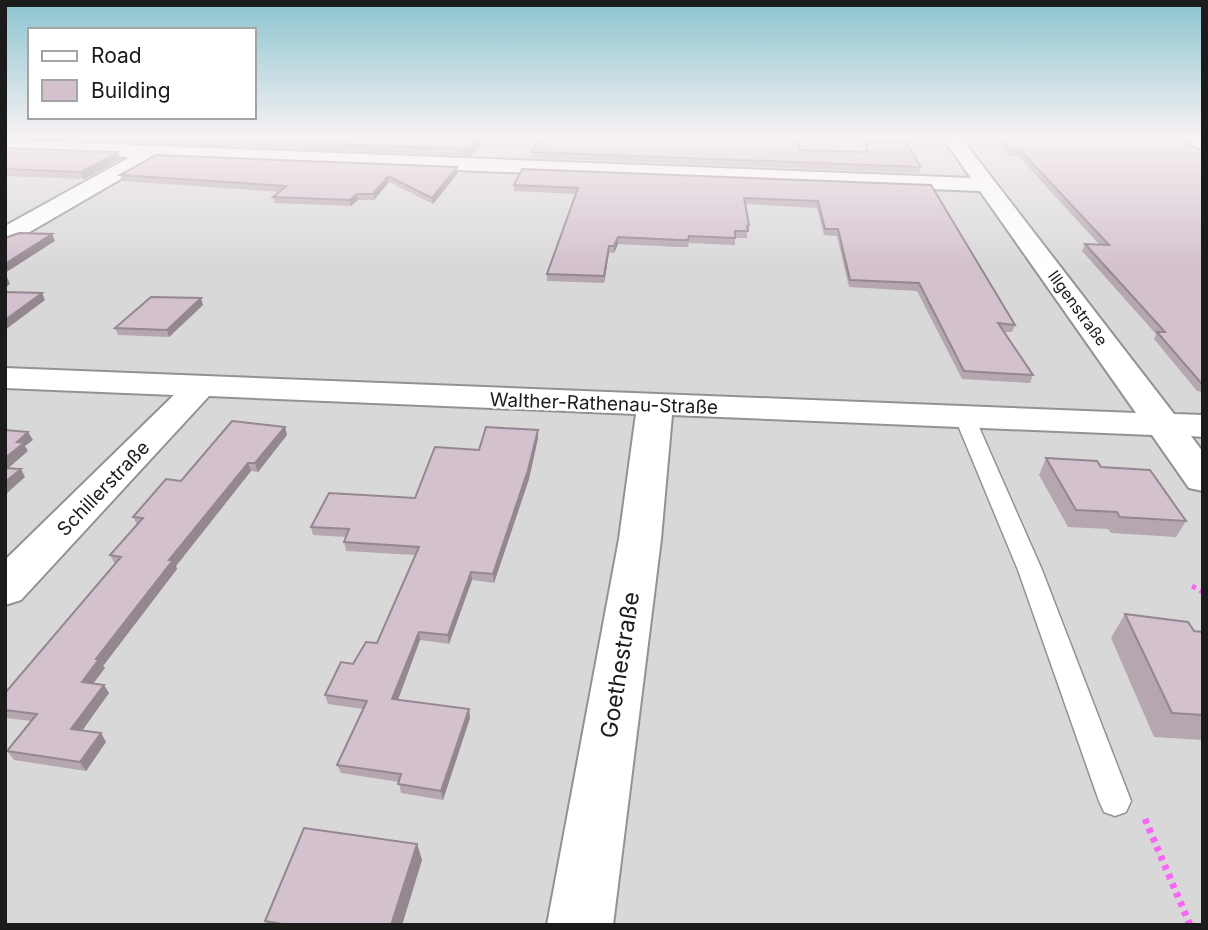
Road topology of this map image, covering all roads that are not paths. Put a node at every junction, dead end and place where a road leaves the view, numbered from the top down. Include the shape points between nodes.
1 (101, 181) edge
2 (896, 181) edge
3 (984, 181) edge
4 (987, 185) junction
5 (5, 236) edge
6 (5, 378) edge
7 (199, 387) junction
8 (655, 405) junction
9 (965, 418) junction
10 (1165, 425) junction
11 (1203, 426) edge
12 (1203, 479) edge
13 (5, 588) edge
14 (1115, 802) dead end
15 (580, 925) edge

1 - 5 street
2 - 4 street
3 - 4 street, Illgenstraße
4 - 10 street, Illgenstraße
6 - 7 street, Walther-Rathenau-Straße
7 - 8 street, Walther-Rathenau-Straße
7 - 13 street, Schillerstraße
8 - 9 street, Walther-Rathenau-Straße
8 - 15 street, Goethestraße via 640,539
9 - 10 street, Walther-Rathenau-Straße
9 - 14 lane via 1030,570
10 - 11 street, Walther-Rathenau-Straße
10 - 12 street, Illgenstraße

